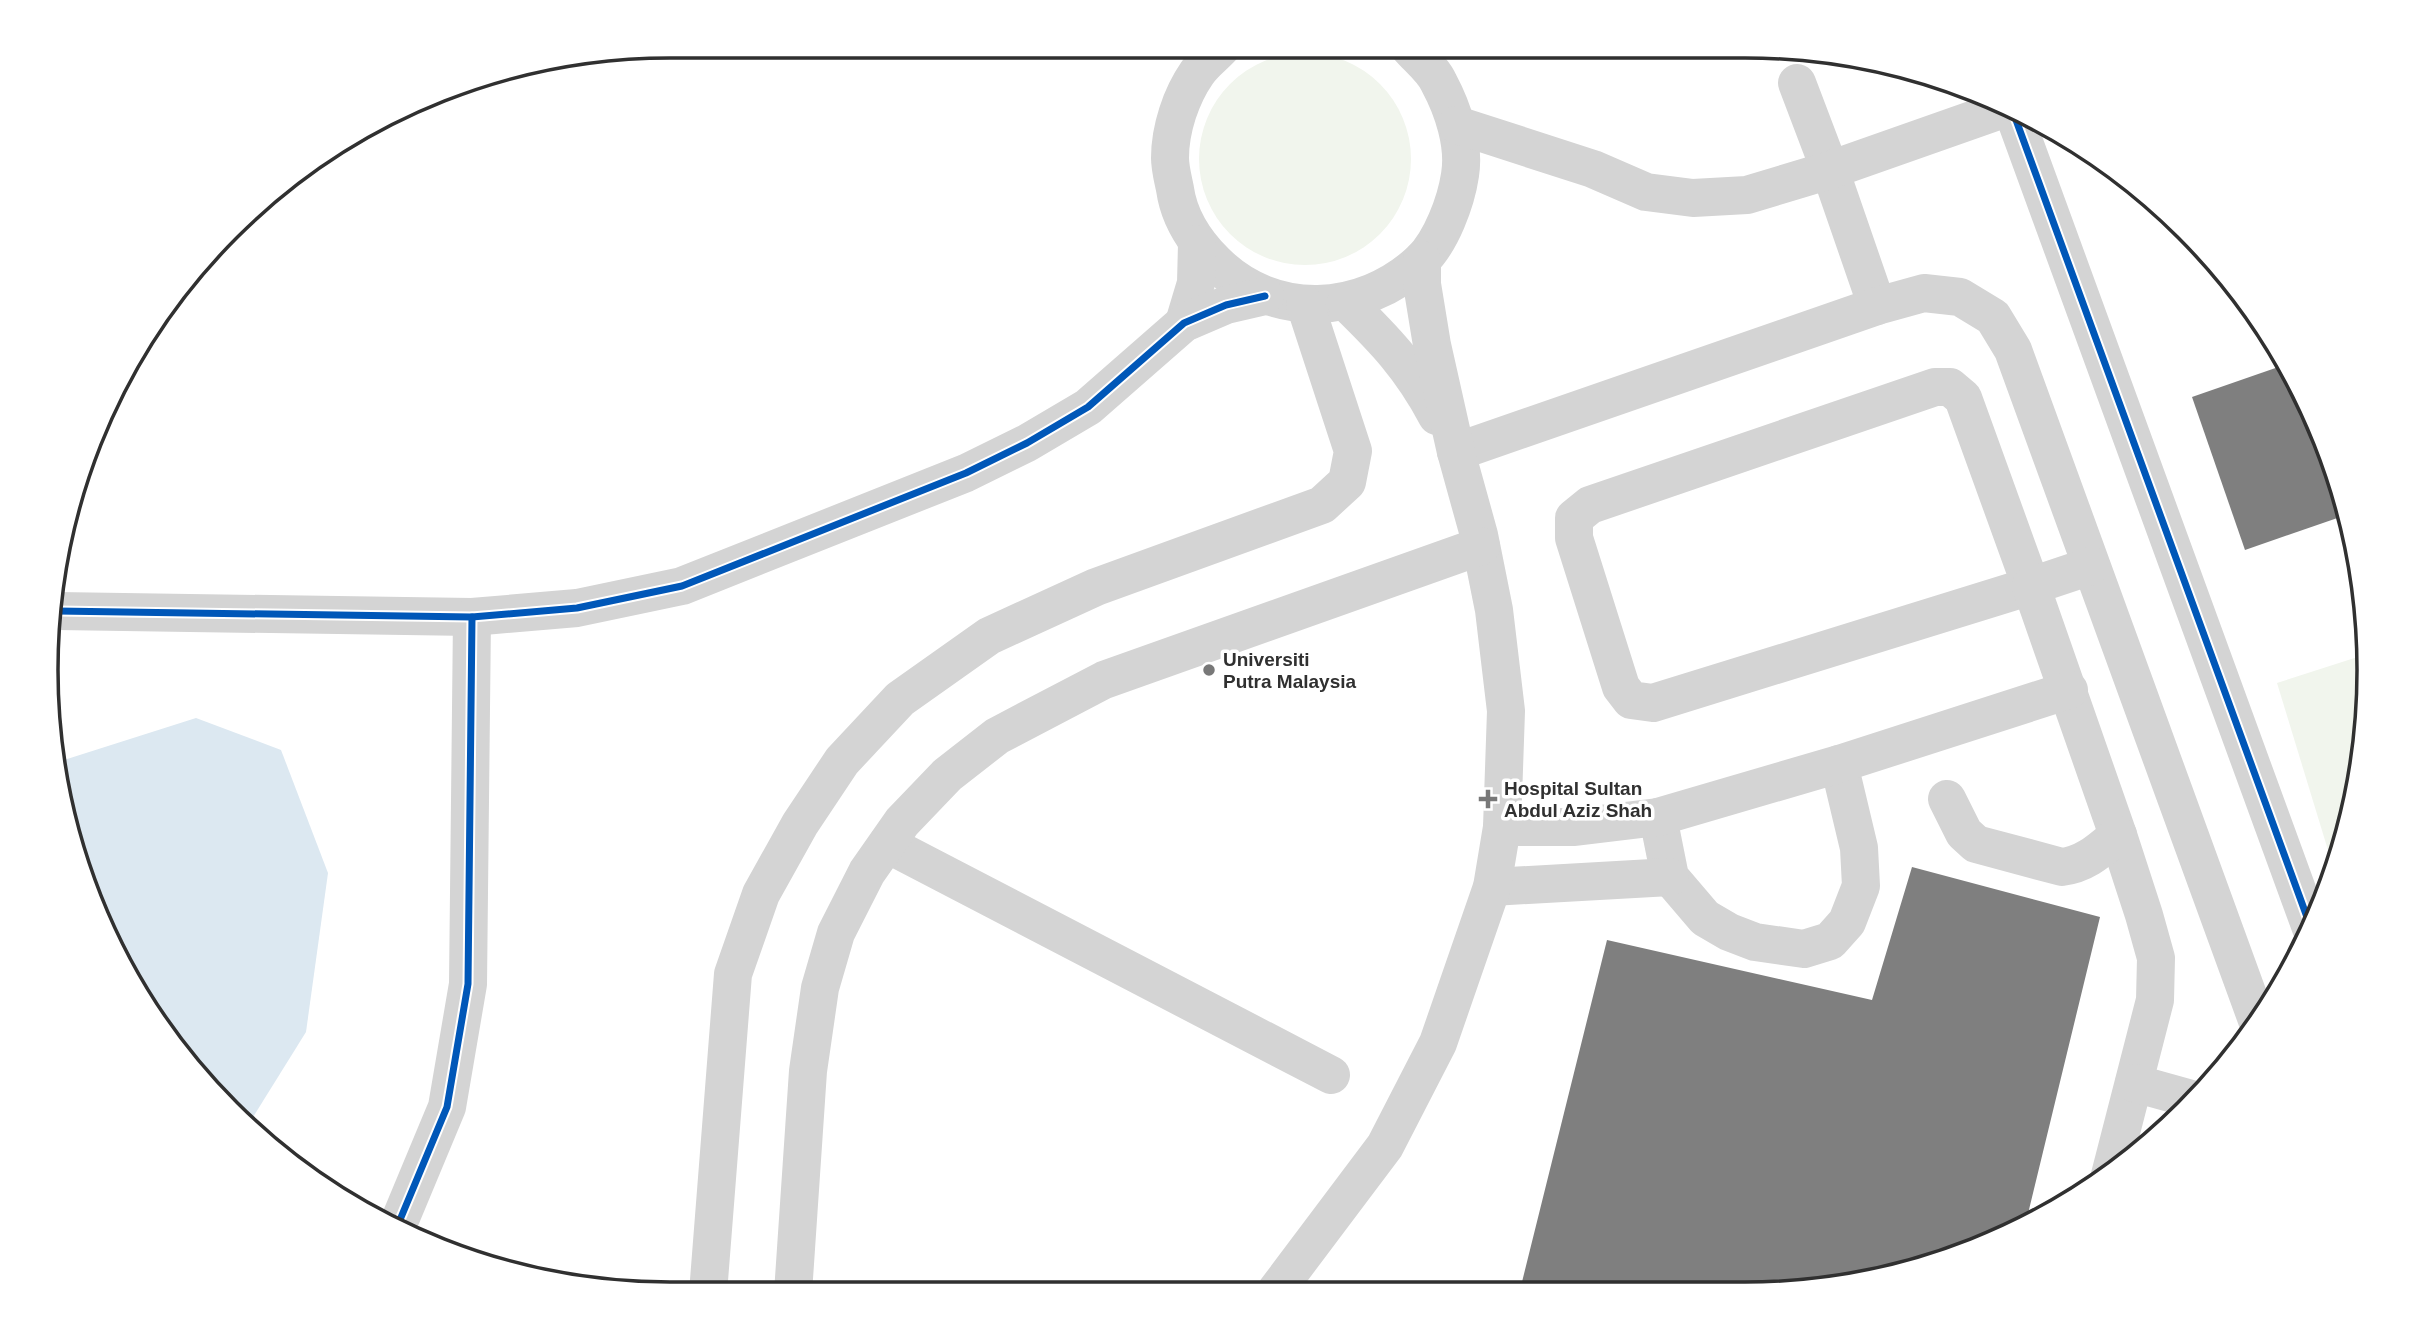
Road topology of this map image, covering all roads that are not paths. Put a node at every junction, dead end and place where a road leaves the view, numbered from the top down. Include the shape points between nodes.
1 (1205, 58) edge
2 (1419, 58) edge
3 (1797, 83) dead end
4 (1997, 112) edge
5 (2015, 120) edge
6 (1457, 125) junction
7 (1534, 149) junction
8 (1830, 170) junction
9 (1460, 173) junction
10 (1197, 244) junction
11 (1422, 260) junction
12 (1265, 296) junction
13 (1346, 302) junction
14 (1305, 304) junction
15 (1877, 306) junction
16 (1184, 323) junction
17 (1456, 452) junction
18 (1481, 546) junction
19 (2091, 566) junction
20 (2031, 586) junction
21 (61, 611) edge
22 (472, 617) junction
23 (2069, 690) junction
24 (1839, 764) junction
25 (1947, 799) dead end
26 (1658, 817) junction
27 (1502, 827) junction
28 (2118, 835) junction
29 (887, 844) junction
30 (1670, 877) junction
31 (1492, 887) junction
32 (2306, 915) edge
33 (2254, 1011) edge
34 (1331, 1075) dead end
35 (2134, 1083) junction
36 (2184, 1097) edge
37 (2114, 1159) edge
38 (400, 1220) edge
39 (709, 1282) edge
40 (794, 1282) edge
41 (1283, 1282) edge

1 - 10 street via 1177,113 1170,158 1177,204
2 - 6 street via 1438,80
3 - 8 street
4 - 8 street
5 - 32 street
6 - 7 street
6 - 9 street
7 - 8 street via 1646,192 1693,198 1747,195
7 - 9 street
8 - 15 street
9 - 11 street via 1448,219
10 - 12 street via 1230,276
10 - 16 street via 1196,283
11 - 13 street via 1383,289
11 - 17 street via 1432,345
12 - 14 street
12 - 16 street via 1226,305
13 - 14 street
13 - 17 street via 1387,342 1420,384
14 - 39 street via 1353,451 1347,482 1322,505 1096,587 989,636 900,699 842,761 800,824 761,894 733,974
15 - 17 street
15 - 19 street via 1924,293 1960,297 1993,317 2013,350
16 - 22 street via 1088,407 966,473 682,586 577,608
17 - 18 street
18 - 27 street via 1506,711
18 - 29 street via 1104,680 1053,705 997,736 947,775
19 - 20 street
19 - 33 street
20 - 20 street via 1653,703 1631,700 1621,687 1574,538 1574,518 1590,505 1935,387 1950,387 1963,398
20 - 23 street
21 - 22 street
22 - 38 street via 468,984 447,1107
23 - 24 street
23 - 28 street
24 - 26 street
24 - 30 street via 1859,848 1861,886 1847,922 1830,941 1804,949 1755,942 1729,932 1705,918
25 - 28 street via 1964,833 1976,844 2062,867 2088,860
26 - 27 street via 1575,827
26 - 30 street
27 - 31 street
28 - 35 street via 2156,958 2155,1000
29 - 34 street
29 - 40 street via 836,933 820,988 808,1071
30 - 31 street
31 - 41 street via 1438,1043 1385,1146
35 - 36 street
35 - 37 street

